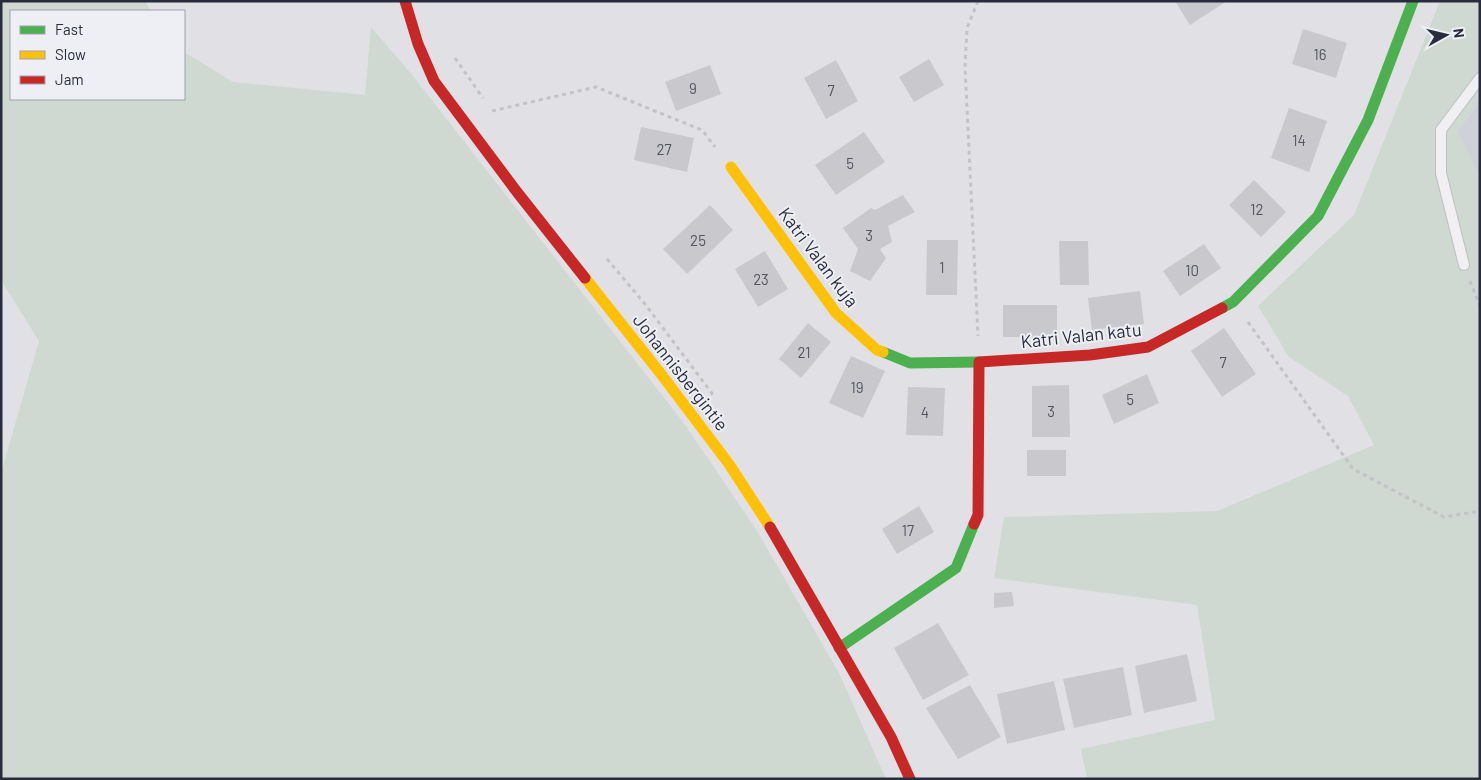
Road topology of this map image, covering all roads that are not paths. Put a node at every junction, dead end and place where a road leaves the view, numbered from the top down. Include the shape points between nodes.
1 (405, 1) edge
2 (1413, 1) edge
3 (1480, 78) edge
4 (731, 167) road end
5 (1464, 265) road end
6 (979, 362) junction
7 (839, 648) junction
8 (910, 779) edge

1 - 7 street, Johannisbergintie via 434,81 729,464 765,519
2 - 6 street, Katri Valan katu via 1368,120 1318,216 1233,302 1148,347 1090,355
3 - 5 lane via 1441,130 1442,172
4 - 6 street, Katri Valan kuja via 836,313 877,350 910,363
6 - 7 street via 978,514 956,568
7 - 8 street, Johannisbergintie via 891,737

